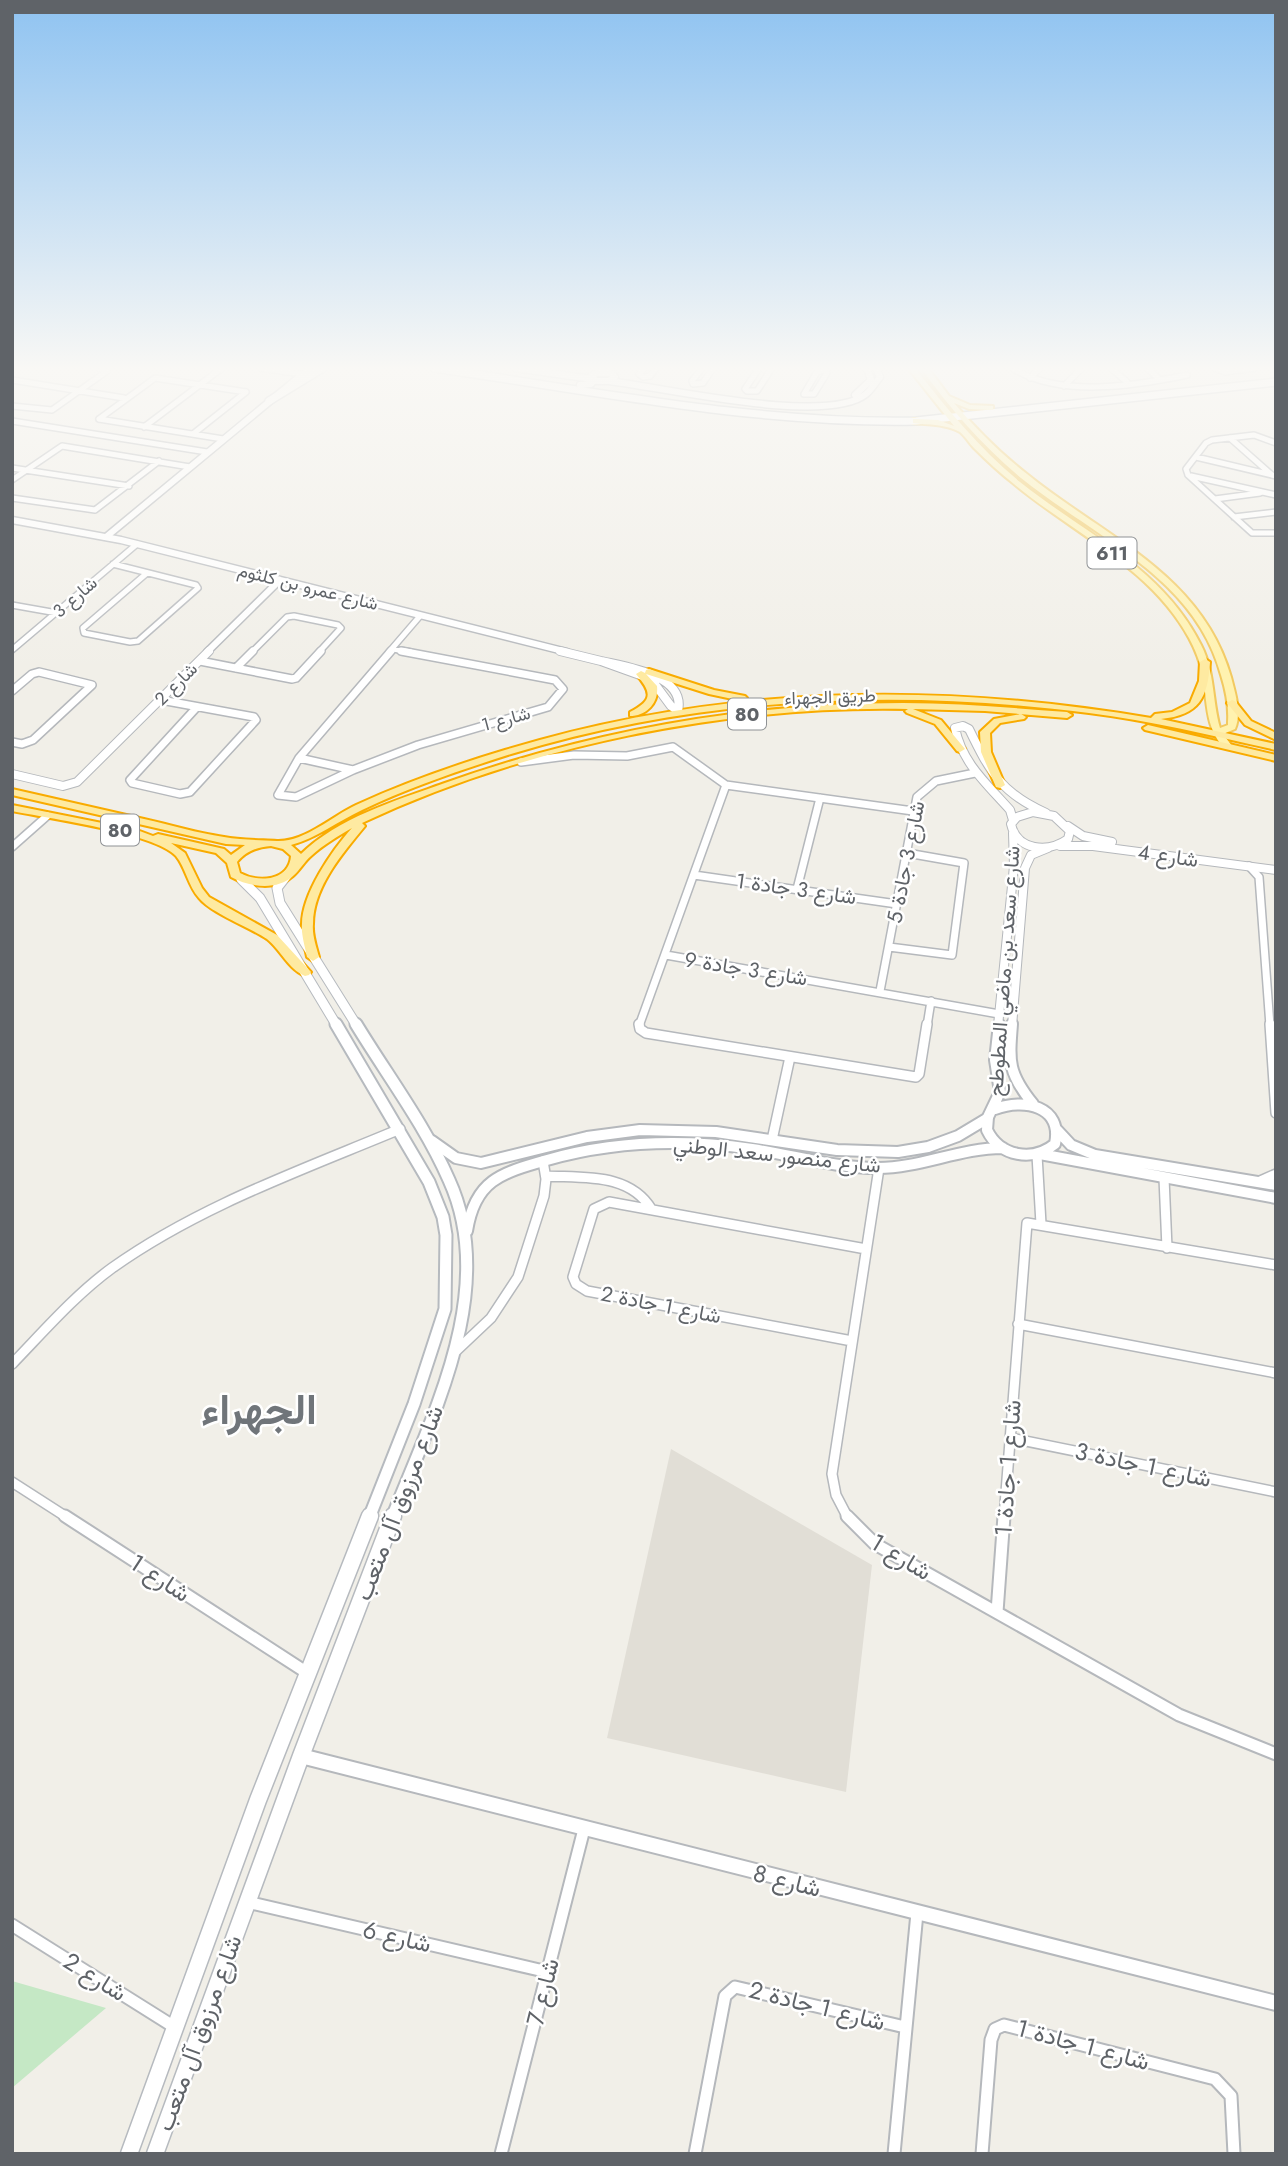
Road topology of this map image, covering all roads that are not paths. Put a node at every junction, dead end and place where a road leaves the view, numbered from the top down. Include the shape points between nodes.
1 (20, 469) edge
2 (149, 469) edge
3 (188, 469) edge
4 (1000, 469) edge
5 (1016, 469) edge
6 (1186, 469) edge
7 (1246, 469) edge
8 (27, 470) junction
9 (1188, 475) junction
10 (1275, 476) edge
11 (12, 480) edge
12 (129, 486) junction
13 (1267, 493) junction
14 (1276, 495) edge
15 (12, 498) edge
16 (1215, 499) junction
17 (1276, 512) edge
18 (1234, 517) junction
19 (12, 520) edge
20 (1276, 533) edge
21 (106, 537) junction
22 (137, 544) junction
23 (1116, 556) junction
24 (113, 564) junction
25 (147, 573) junction
26 (280, 580) junction
27 (1169, 583) junction
28 (12, 605) edge
29 (57, 613) junction
30 (420, 616) junction
31 (1190, 632) junction
32 (1216, 644) junction
33 (13, 648) edge
34 (393, 649) junction
35 (200, 661) junction
36 (1205, 662) junction
37 (236, 668) junction
38 (645, 673) junction
39 (12, 691) edge
40 (161, 700) junction
41 (770, 700) junction
42 (1232, 703) junction
43 (197, 706) junction
44 (812, 707) junction
45 (678, 711) junction
46 (1074, 716) junction
47 (1137, 718) junction
48 (699, 719) junction
49 (1097, 720) junction
50 (599, 727) junction
51 (1205, 733) junction
52 (1217, 733) junction
53 (603, 737) junction
54 (1276, 737) edge
55 (12, 742) edge
56 (1227, 746) junction
57 (1276, 747) edge
58 (960, 750) junction
59 (299, 758) junction
60 (1276, 758) edge
61 (515, 762) junction
62 (353, 770) junction
63 (975, 773) junction
64 (12, 774) edge
65 (726, 785) junction
66 (1000, 785) junction
67 (12, 792) edge
68 (820, 798) junction
69 (12, 808) edge
70 (384, 809) junction
71 (94, 811) junction
72 (913, 811) junction
73 (1046, 813) junction
74 (47, 816) junction
75 (127, 819) junction
76 (1013, 820) junction
77 (81, 822) junction
78 (1068, 826) junction
79 (116, 829) junction
80 (131, 832) junction
81 (1013, 833) junction
82 (263, 843) junction
83 (279, 844) junction
84 (1060, 846) junction
85 (12, 847) edge
86 (1048, 848) junction
87 (906, 853) junction
88 (232, 862) junction
89 (1249, 866) junction
90 (1275, 868) edge
91 (291, 870) junction
92 (694, 874) junction
93 (1259, 877) junction
94 (241, 879) junction
95 (797, 889) junction
96 (897, 904) junction
97 (889, 947) junction
98 (666, 956) junction
99 (313, 957) junction
100 (305, 972) junction
101 (880, 991) junction
102 (931, 1001) junction
103 (999, 1014) junction
104 (1272, 1021) edge
105 (790, 1057) junction
106 (1036, 1107) junction
107 (991, 1113) junction
108 (1276, 1113) edge
109 (400, 1129) junction
110 (421, 1129) junction
111 (1058, 1130) junction
112 (772, 1140) junction
113 (1003, 1149) junction
114 (1039, 1154) junction
115 (515, 1156) junction
116 (543, 1161) junction
117 (522, 1168) junction
118 (879, 1168) junction
119 (1276, 1174) edge
120 (547, 1176) junction
121 (1164, 1178) junction
122 (1257, 1182) junction
123 (1276, 1185) edge
124 (1276, 1198) edge
125 (652, 1209) junction
126 (1041, 1224) junction
127 (466, 1235) junction
128 (1167, 1248) junction
129 (866, 1249) junction
130 (1276, 1265) edge
131 (1018, 1324) junction
132 (852, 1341) junction
133 (452, 1354) junction
134 (12, 1364) edge
135 (1276, 1373) edge
136 (1011, 1438) junction
137 (12, 1482) edge
138 (1276, 1492) edge
139 (997, 1612) junction
140 (309, 1674) junction
141 (1276, 1754) edge
142 (301, 1756) junction
143 (584, 1829) junction
144 (247, 1902) junction
145 (917, 1913) junction
146 (12, 1926) edge
147 (548, 1972) junction
148 (1275, 2002) edge
149 (905, 2027) junction
150 (177, 2029) junction
151 (130, 2154) edge
152 (155, 2154) edge
153 (501, 2154) edge
154 (695, 2154) edge
155 (894, 2154) edge
156 (982, 2154) edge
157 (1234, 2154) edge

1 - 8 street
2 - 12 street
3 - 21 street
4 - 23 main road, 611
5 - 27 main road, 611
6 - 9 street
7 - 10 street
8 - 11 street
8 - 12 street
9 - 13 street
9 - 16 street
12 - 15 street via 92,511
13 - 14 street
13 - 16 street
16 - 18 street
17 - 18 street
18 - 20 street via 1252,533
19 - 21 street, شارع عمرو بن كلثوم
21 - 22 street, شارع عمرو بن كلثوم
22 - 24 street, شارع 3
22 - 26 street, شارع عمرو بن كلثوم
23 - 27 main road via 1158,586
23 - 31 main road, 611 via 1167,600
24 - 25 street
24 - 29 street, شارع 3
25 - 25 street via 198,588 138,641 83,632
26 - 30 street, شارع عمرو بن كلثوم
26 - 35 street, شارع 2
27 - 32 main road, 611
28 - 29 street
29 - 33 street, شارع 3
30 - 34 street, شارع 1
30 - 38 street, شارع عمرو بن كلثوم
31 - 32 main road via 1202,633
31 - 36 main road, 611
32 - 42 main road, 611 via 1227,668
34 - 59 street, شارع 1
34 - 62 street, شارع 1 via 555,680 563,689 548,707 435,739
35 - 37 street
35 - 40 street, شارع 2
36 - 47 highway via 1204,681 1194,705 1174,715
36 - 52 main road, 611
37 - 37 street via 298,678 341,628 287,617
38 - 41 highway via 726,696
38 - 45 street, شارع عمرو بن كلثوم
38 - 50 highway via 654,692 647,706
39 - 55 street via 39,672 92,685 33,740
40 - 43 street
40 - 64 street, شارع 2 via 69,786
41 - 45 highway, طريق الجهراء / 80
41 - 47 highway, طريق الجهراء / 80 via 956,696
42 - 52 main road, 611 via 1232,726
42 - 54 highway via 1248,723
43 - 43 street via 256,720 190,792 180,794 132,783 132,776
44 - 46 highway, طريق الجهراء / 80 via 983,708
44 - 48 highway, طريق الجهراء / 80
44 - 58 highway via 920,713 946,728
45 - 48 highway
45 - 50 highway, طريق الجهراء / 80
45 - 53 highway
46 - 49 highway, طريق الجهراء / 80
46 - 66 highway via 1018,717 989,726 986,752
47 - 51 highway, طريق الجهراء / 80
48 - 53 highway, طريق الجهراء / 80
49 - 51 highway
49 - 56 highway, طريق الجهراء / 80
50 - 83 highway, طريق الجهراء / 80 via 458,768 354,810 306,837
51 - 52 highway
52 - 56 main road
52 - 57 highway
53 - 61 highway, طريق الجهراء / 80
56 - 60 highway, طريق الجهراء / 80
58 - 63 street, شارع سعد بن ماضي المطوطح
58 - 66 street via 955,730 963,726 970,730 985,765
59 - 62 street
59 - 62 street, شارع 1 via 277,793 281,797 296,797
61 - 65 street via 574,755 627,756 673,747
61 - 70 highway, طريق الجهراء / 80
63 - 72 street, شارع 3 جادة 5 via 929,784 917,797
63 - 76 street, شارع سعد بن ماضي المطوطح via 1007,806
65 - 68 street
65 - 92 street
66 - 73 street via 1016,799
67 - 71 highway, 80
68 - 72 street
68 - 95 street
69 - 74 highway, 80
70 - 91 highway, طريق الجهراء / 80 via 317,845
70 - 99 highway via 346,840 319,888 306,921
71 - 75 highway, 80
71 - 77 highway via 93,817
72 - 87 street, شارع 3 جادة 5
73 - 76 street via 1027,813
73 - 78 street
74 - 77 highway, 80
74 - 85 street
75 - 79 highway
75 - 82 highway, 80 via 226,841
76 - 81 street
77 - 79 highway, 80
78 - 84 street via 1070,835
78 - 90 street, شارع 4 via 1103,841
79 - 80 highway, 80
80 - 88 highway, 80 via 205,846
80 - 100 highway via 181,855 205,899 273,938
81 - 86 street via 1027,844
81 - 103 street, شارع سعد بن ماضي المطوطح via 1014,866
82 - 83 highway, 80
82 - 88 highway via 240,852
83 - 91 highway via 296,855
84 - 86 street
84 - 89 street, شارع 4
86 - 106 street, شارع سعد بن ماضي المطوطح via 1031,855 1025,868 1009,1043 1012,1074
87 - 96 street, شارع 3 جادة 5
87 - 97 street via 964,863 952,955
88 - 94 highway
89 - 90 street, شارع 4
89 - 93 street
90 - 93 street
91 - 94 highway, 80 via 265,883
91 - 99 main road, شارع مرزوق آل متعب via 276,895
92 - 95 street, شارع 3 جادة 1
92 - 98 street
93 - 104 street
94 - 100 main road, شارع مرزوق آل متعب via 260,898
95 - 96 street, شارع 3 جادة 1
96 - 97 street, شارع 3 جادة 5
97 - 101 street, شارع 3 جادة 5
98 - 101 street, شارع 3 جادة 9
98 - 105 street, شارع 3 جادة 9 via 640,1029
99 - 110 main road, شارع مرزوق آل متعب
100 - 109 main road, شارع مرزوق آل متعب
101 - 102 street, شارع 3 جادة 9
102 - 103 street, شارع 3 جادة 9
102 - 105 street, شارع 3 جادة 9 via 916,1077
103 - 107 street, شارع سعد بن ماضي المطوطح via 995,1067 1000,1086
104 - 108 street
105 - 112 street
106 - 107 street via 1014,1102
106 - 111 street
107 - 112 street, شارع منصور سعد الوطني via 959,1137 897,1154 857,1155
107 - 113 street via 989,1134
109 - 134 street via 244,1196 148,1246 81,1295
109 - 140 main road, شارع مرزوق آل متعب via 443,1217 445,1309 414,1404
110 - 115 street, شارع منصور سعد الوطني via 434,1144 462,1161 483,1164
110 - 127 main road, شارع مرزوق آل متعب via 450,1181
111 - 114 street via 1055,1144
111 - 122 street via 1071,1145 1086,1152
112 - 115 street, شارع منصور سعد الوطني via 701,1131 624,1131
113 - 114 street
113 - 118 street, شارع منصور سعد الوطني via 980,1148 924,1164
114 - 121 street
114 - 126 street
115 - 117 street via 513,1162
116 - 117 street, شارع منصور سعد الوطني
116 - 118 street, شارع منصور سعد الوطني via 592,1149 667,1142 749,1148
116 - 120 street
117 - 127 street, شارع منصور سعد الوطني via 500,1176 479,1192 469,1210
118 - 129 street, شارع 1
119 - 122 street
120 - 125 street via 623,1184 643,1194
120 - 133 street via 546,1193 518,1276 489,1320
121 - 124 street
121 - 128 street
122 - 123 street
125 - 129 street, شارع 1 جادة 2
125 - 132 street, شارع 1 جادة 2 via 613,1202 594,1209 573,1277 576,1284 587,1291
126 - 128 street
126 - 131 street, شارع 1 جادة 1 via 1026,1224
127 - 133 main road, شارع مرزوق آل متعب via 465,1309
128 - 130 street
129 - 132 street, شارع 1
131 - 135 street
131 - 136 street, شارع 1 جادة 1
132 - 139 street, شارع 1 via 832,1474 841,1508 875,1544
133 - 142 main road, شارع مرزوق آل متعب via 411,1474
136 - 138 street, شارع 1 جادة 3
136 - 139 street, شارع 1 جادة 1
137 - 140 street, شارع 1
139 - 141 street, شارع 1 via 1179,1715
140 - 150 main road, شارع مرزوق آل متعب via 258,1800
142 - 143 street, شارع 8
142 - 144 main road, شارع مرزوق آل متعب
143 - 145 street, شارع 8
143 - 147 street, شارع 7
144 - 147 street, شارع 6
144 - 152 main road, شارع مرزوق آل متعب
145 - 148 street, شارع 8
145 - 149 street
146 - 150 street, شارع 2
147 - 153 street, شارع 7
149 - 154 street, شارع 1 جادة 2 via 735,1987 725,1996
149 - 155 street
150 - 151 main road, شارع مرزوق آل متعب
156 - 157 street, شارع 1 جادة 1 via 990,2039 995,2029 1004,2025 1215,2079 1231,2096

